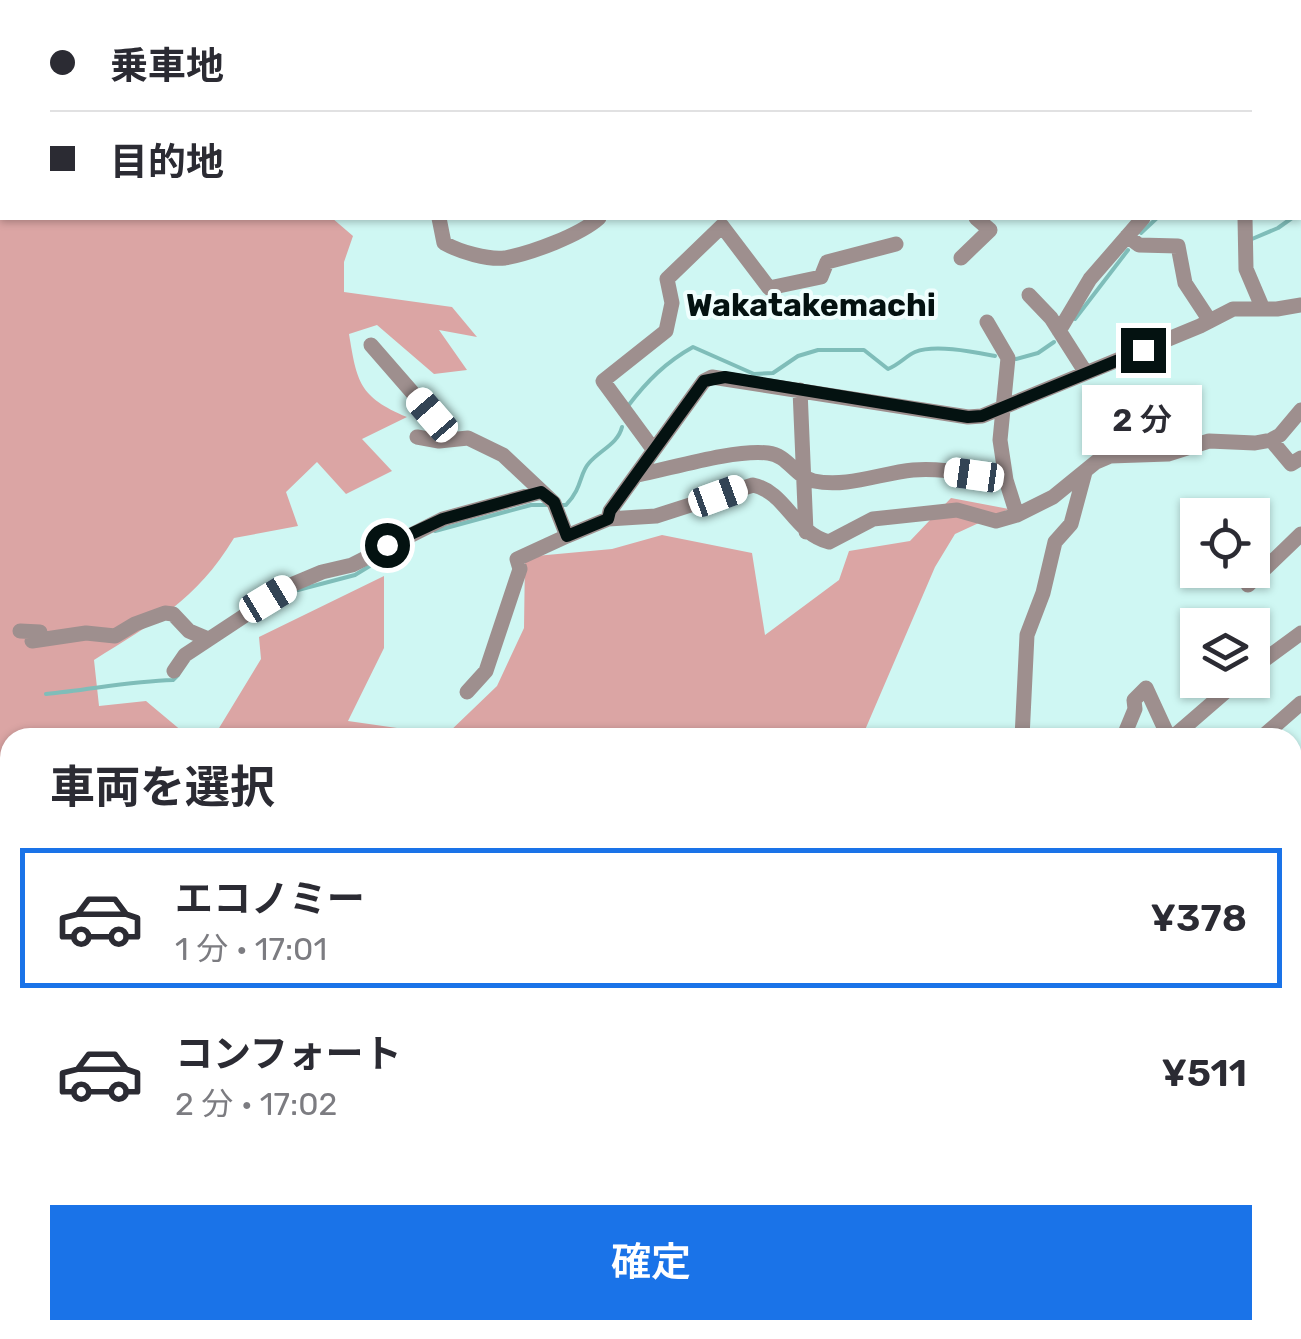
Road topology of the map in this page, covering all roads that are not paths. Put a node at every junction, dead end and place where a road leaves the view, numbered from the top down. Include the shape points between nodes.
1 (439, 220) edge
2 (597, 220) edge
3 (978, 220) edge
4 (1141, 220) edge
5 (1244, 220) edge
6 (1127, 236) junction
7 (896, 244) dead end
8 (961, 258) dead end
9 (1030, 295) dead end
10 (1301, 305) edge
11 (1263, 308) junction
12 (1210, 321) junction
13 (987, 322) dead end
14 (1059, 330) junction
15 (372, 345) dead end
16 (1086, 373) junction
17 (800, 390) junction
18 (1005, 406) junction
19 (1301, 410) edge
20 (417, 437) dead end
21 (452, 438) junction
22 (1271, 440) junction
23 (654, 450) junction
24 (1301, 458) edge
25 (1085, 472) junction
26 (638, 475) junction
27 (803, 477) junction
28 (1006, 480) junction
29 (541, 492) junction
30 (1018, 516) junction
31 (608, 519) junction
32 (806, 532) junction
33 (1301, 534) edge
34 (567, 536) junction
35 (1270, 564) edge
36 (20, 631) dead end
37 (1301, 633) edge
38 (208, 639) junction
39 (1270, 656) edge
40 (174, 672) dead end
41 (467, 692) dead end
42 (1218, 698) edge
43 (1301, 703) edge
44 (1023, 728) edge
45 (1127, 728) edge
46 (1165, 728) edge
47 (1182, 728) edge
48 (1272, 728) edge

1 - 2 street via 444,244 503,258 585,231
3 - 8 street via 990,230
4 - 6 street
5 - 11 street via 1246,269
6 - 12 street via 1139,245 1178,246 1186,283
6 - 14 street
7 - 23 street via 827,262 821,278 769,288 722,226 667,279 672,302 666,330 603,382
9 - 14 street
10 - 11 street
11 - 12 street via 1233,310
12 - 16 street
13 - 18 street via 1008,358
14 - 16 street
15 - 21 street
16 - 18 street
17 - 18 street via 968,417
17 - 23 street via 704,381
17 - 27 street
18 - 28 street via 1000,440
19 - 22 street
20 - 21 street
21 - 29 street via 482,442 502,454
22 - 24 street via 1291,464
22 - 25 street via 1210,441 1168,454 1110,456
23 - 26 street
25 - 30 street
25 - 44 street via 1029,624
26 - 27 street via 770,453
26 - 31 street
27 - 28 street via 869,480 914,470
27 - 32 street
28 - 30 street
29 - 34 street via 554,502
29 - 38 street via 443,519 352,565 306,578
30 - 32 street via 996,521 958,510 873,519 829,542
31 - 32 street via 656,516 753,485 774,492
31 - 34 street
33 - 35 street
34 - 41 street via 517,558 520,568 486,671
36 - 38 street via 40,632 32,640 115,636 165,613
37 - 39 street
38 - 40 street
42 - 47 street
43 - 48 street
45 - 46 street via 1134,700 1146,688

